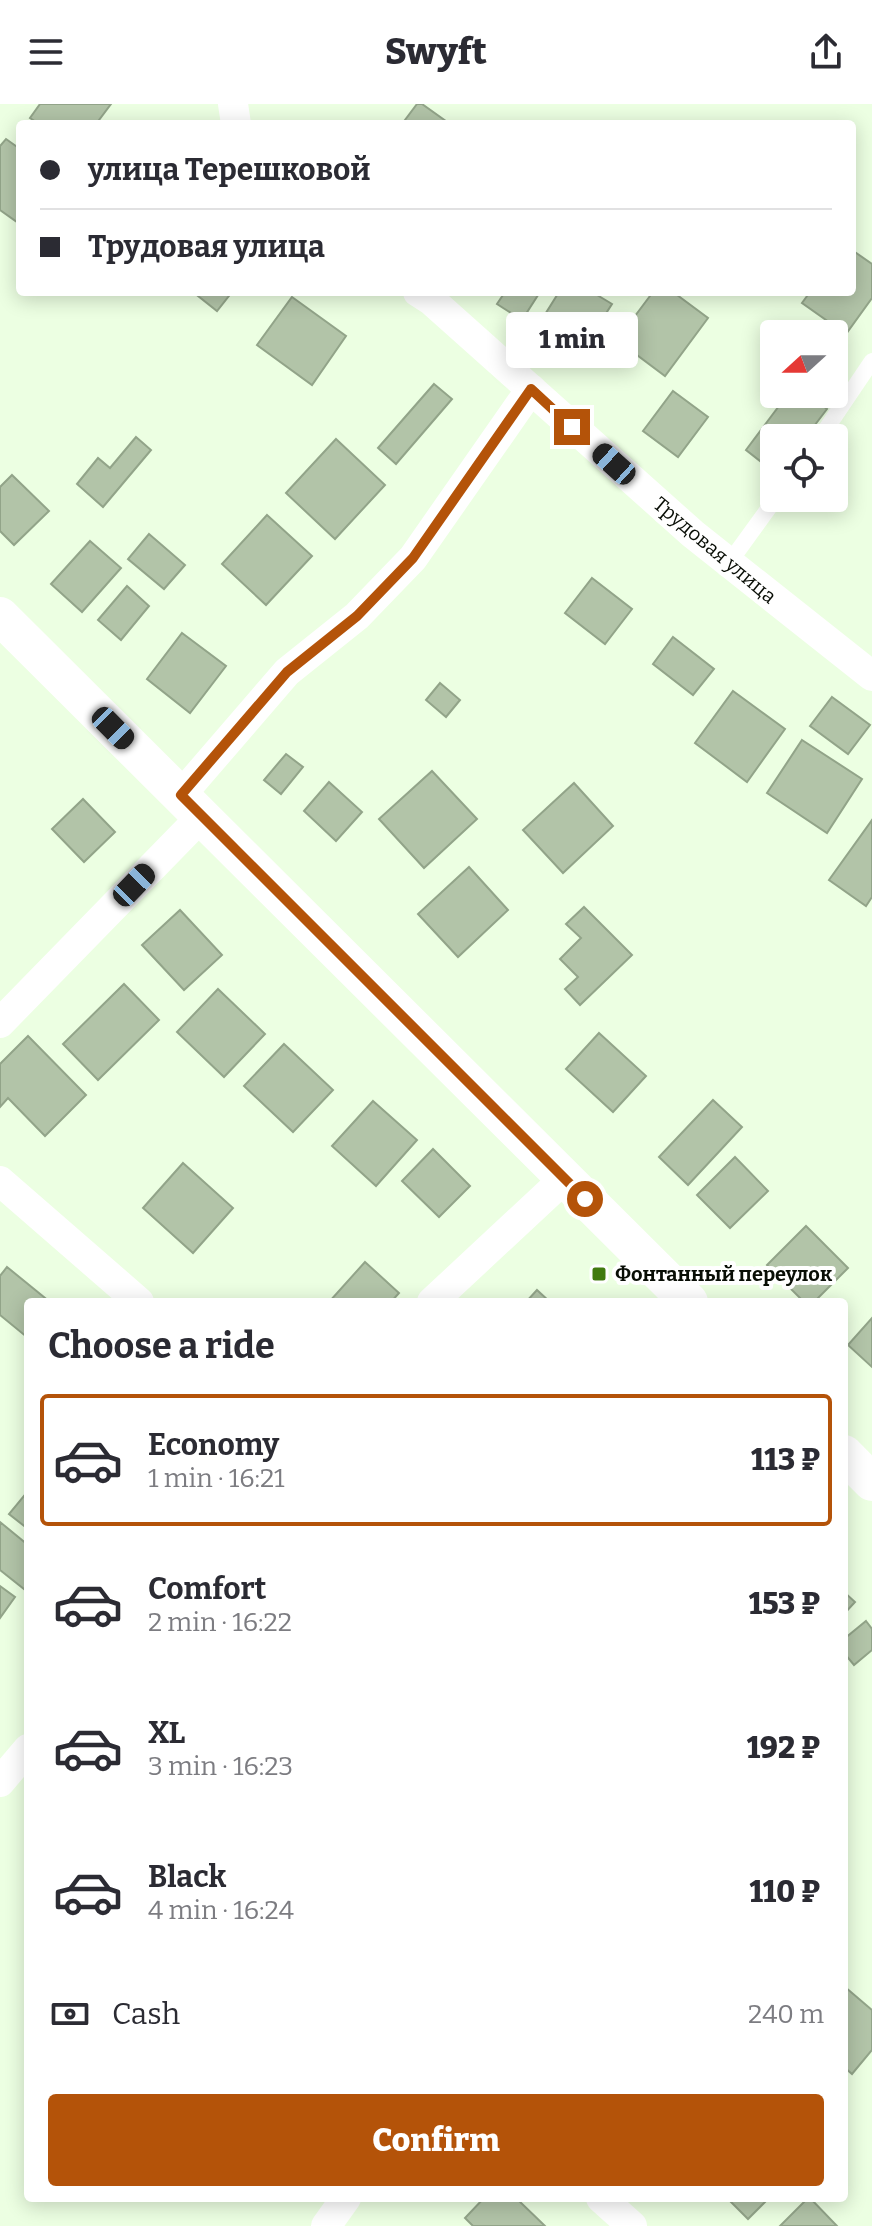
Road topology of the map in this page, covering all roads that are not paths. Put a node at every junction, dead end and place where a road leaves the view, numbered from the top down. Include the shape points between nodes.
1 (424, 296) edge
2 (872, 361) edge
3 (531, 389) junction
4 (829, 424) edge
5 (766, 512) edge
6 (729, 563) junction
7 (0, 616) edge
8 (872, 676) edge
9 (191, 806) junction
10 (0, 1023) edge
11 (564, 1179) junction
12 (0, 1181) edge
13 (134, 1298) edge
14 (436, 1298) edge
15 (685, 1298) edge
16 (848, 1458) edge
17 (872, 1482) edge
18 (24, 1754) edge
19 (0, 1782) edge
20 (343, 2202) edge
21 (605, 2202) edge
22 (326, 2226) edge
23 (632, 2226) edge

1 - 3 street, Трудовая улица
2 - 4 lane
3 - 6 street, Трудовая улица
3 - 9 street via 413,558 357,616 287,672
5 - 6 lane
6 - 8 street, Трудовая улица
7 - 9 street
9 - 10 street
9 - 11 street
11 - 14 street
11 - 15 street
12 - 13 street
16 - 17 street
18 - 19 street
20 - 22 street
21 - 23 street

